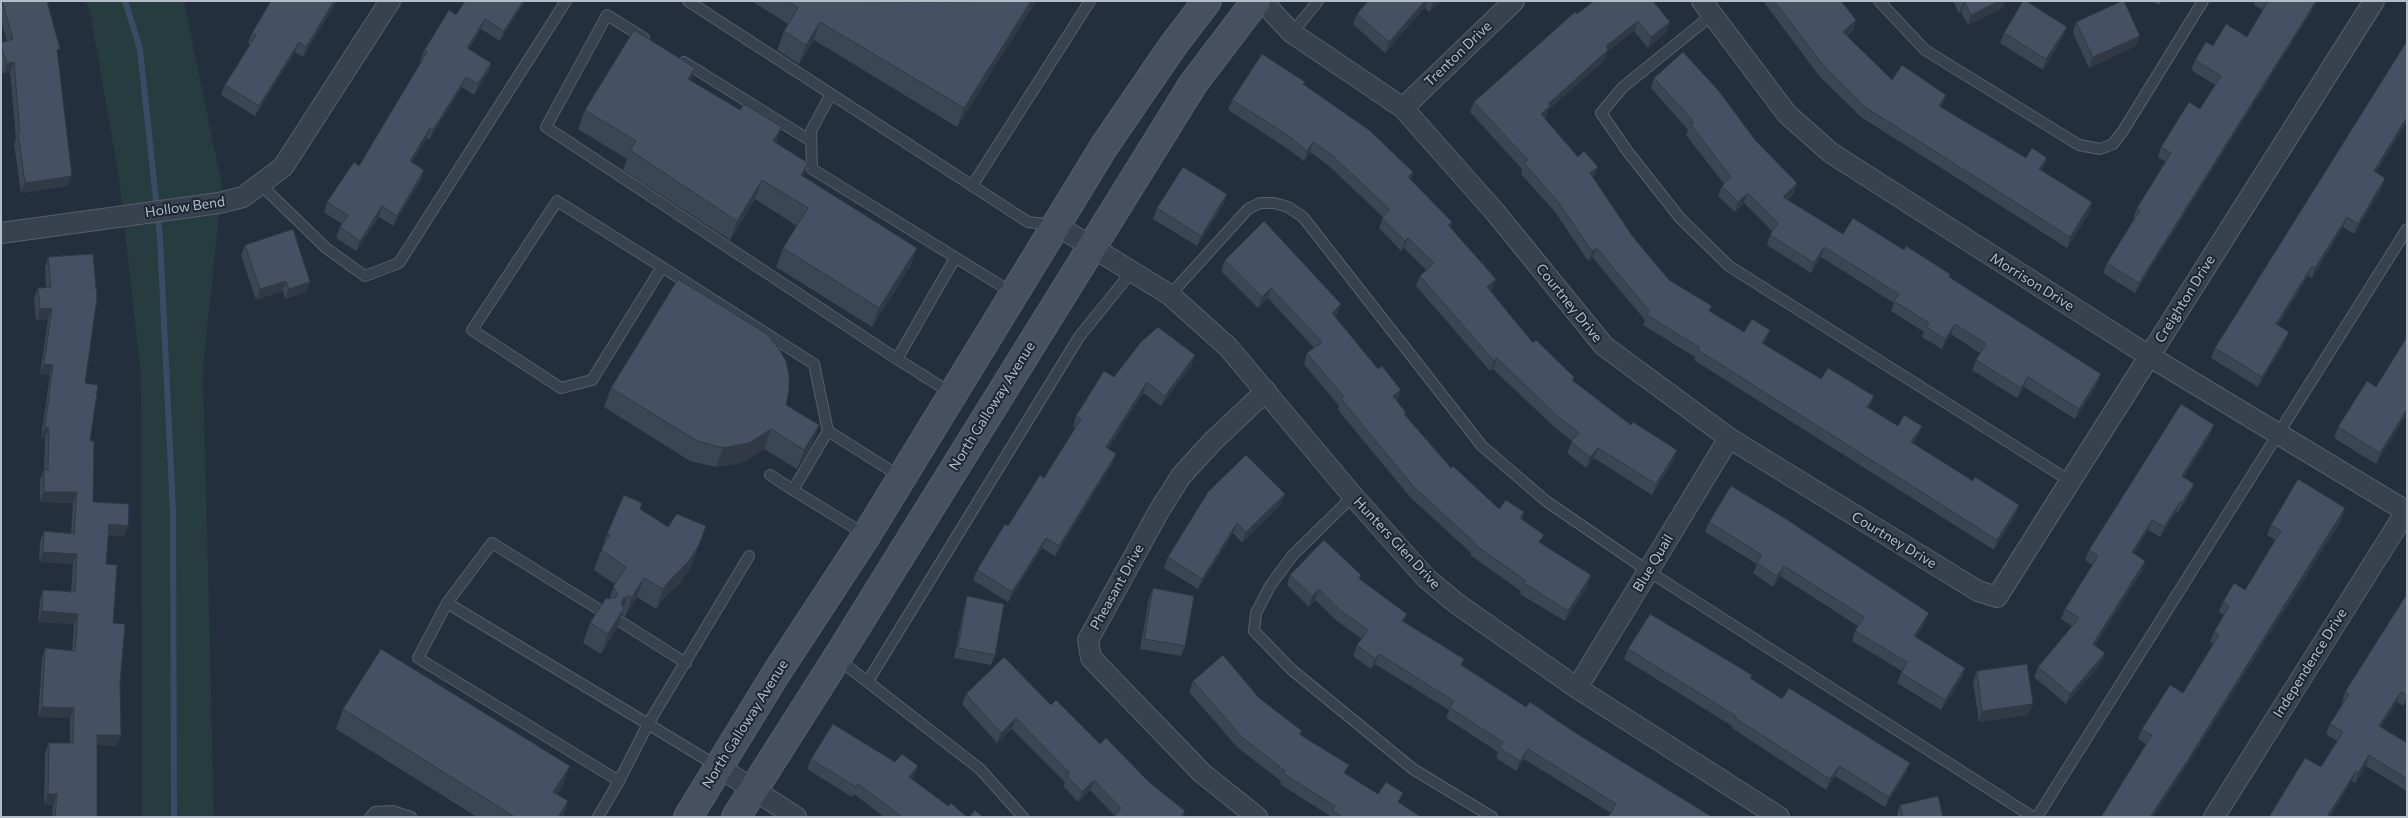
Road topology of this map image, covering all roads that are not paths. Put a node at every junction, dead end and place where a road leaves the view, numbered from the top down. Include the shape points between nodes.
1 (390, 1) edge
2 (566, 1) edge
3 (688, 1) edge
4 (1090, 1) edge
5 (1207, 1) edge
6 (1256, 1) edge
7 (1262, 1) edge
8 (1318, 1) edge
9 (1514, 1) edge
10 (1879, 1) edge
11 (2203, 1) edge
12 (2374, 1) edge
13 (1707, 8) edge
14 (1292, 33) junction
15 (649, 41) edge
16 (675, 57) edge
17 (831, 94) junction
18 (1403, 108) junction
19 (811, 141) junction
20 (261, 185) junction
21 (972, 186) junction
22 (1056, 225) junction
23 (2407, 229) edge
24 (1, 232) edge
25 (1092, 245) junction
26 (955, 258) junction
27 (662, 267) junction
28 (1133, 270) junction
29 (1013, 294) junction
30 (1170, 295) junction
31 (2149, 356) junction
32 (896, 358) junction
33 (1266, 391) junction
34 (952, 394) junction
35 (828, 431) junction
36 (2278, 434) junction
37 (1729, 438) junction
38 (770, 475) dead end
39 (901, 477) junction
40 (2070, 481) junction
41 (793, 490) junction
42 (1353, 496) junction
43 (2406, 510) edge
44 (866, 536) junction
45 (749, 556) dead end
46 (1648, 571) junction
47 (1997, 597) joint
48 (447, 603) junction
49 (602, 612) edge
50 (621, 622) edge
51 (837, 658) junction
52 (686, 663) junction
53 (868, 681) junction
54 (1577, 688) junction
55 (648, 724) junction
56 (717, 766) junction
57 (619, 781) junction
58 (754, 788) junction
59 (370, 817) edge
60 (411, 817) edge
61 (598, 817) edge
62 (688, 817) edge
63 (736, 817) edge
64 (796, 817) edge
65 (1023, 817) edge
66 (1257, 817) edge
67 (1492, 817) edge
68 (1779, 817) edge
69 (2033, 817) edge
70 (2037, 817) edge
71 (2214, 817) edge

1 - 20 street, Hollow Bend via 283,167
2 - 20 lane via 399,263 365,276 326,248
3 - 17 lane
4 - 21 lane
5 - 22 main road, North Galloway Avenue via 1110,137
6 - 25 main road, North Galloway Avenue via 1193,84
7 - 14 street, Courtney Drive
8 - 14 lane
9 - 18 street, Trenton Drive
10 - 11 lane via 1924,50 2080,145 2100,149 2113,144 2123,131
12 - 31 street, Creighton Drive
13 - 31 street, Morrison Drive via 1787,114 1831,153
13 - 40 lane via 1622,87 1601,113 1628,152 1680,218 1729,266
14 - 18 street, Courtney Drive
15 - 32 lane via 607,15 546,127
16 - 19 lane
17 - 19 lane via 811,131
17 - 21 lane
18 - 37 street, Courtney Drive via 1495,212 1604,346
19 - 26 lane via 812,169
20 - 24 street, Hollow Bend via 243,197 199,206
21 - 22 lane via 1028,222
22 - 25 street, Hunters Glen Drive
22 - 29 main road, North Galloway Avenue
23 - 36 lane
25 - 28 street, Hunters Glen Drive
25 - 51 main road, North Galloway Avenue
26 - 29 lane
26 - 32 lane
27 - 27 lane via 557,201 472,330 561,388 592,380
27 - 35 lane via 814,364
28 - 30 street, Hunters Glen Drive
28 - 53 lane via 1079,337
29 - 34 main road, North Galloway Avenue
30 - 33 street, Hunters Glen Drive via 1228,347
30 - 46 lane via 1248,209 1260,203 1288,207 1303,217 1482,446 1546,501
31 - 36 street, Morrison Drive
31 - 40 street, Creighton Drive
32 - 34 lane
33 - 42 street, Hunters Glen Drive
33 - 66 street, Pheasant Drive via 1181,476 1158,510 1088,640 1091,658 1202,773
34 - 39 main road, North Galloway Avenue
35 - 39 lane
35 - 41 lane
36 - 43 street, Morrison Drive
36 - 70 lane
37 - 46 street, Blue Quail
37 - 47 street, Courtney Drive via 1978,591
38 - 41 lane
39 - 44 main road, North Galloway Avenue
40 - 47 street, Creighton Drive
41 - 44 lane
42 - 54 street, Hunters Glen Drive via 1426,578 1456,603
42 - 67 lane via 1292,556 1270,586 1256,613 1254,631 1299,676 1413,769
43 - 71 street, Independence Drive
44 - 56 main road, North Galloway Avenue
45 - 52 lane
46 - 54 street, Blue Quail
46 - 69 lane
48 - 49 lane via 492,543
48 - 55 lane
48 - 57 lane via 418,658
50 - 52 lane
51 - 53 lane
51 - 58 main road, North Galloway Avenue
52 - 55 lane
53 - 65 lane via 980,769
54 - 68 street, Hunters Glen Drive
55 - 56 lane
55 - 57 lane
56 - 58 street
56 - 62 main road, North Galloway Avenue
57 - 61 lane
58 - 63 main road, North Galloway Avenue
58 - 64 street
59 - 60 lane via 375,812 392,811

